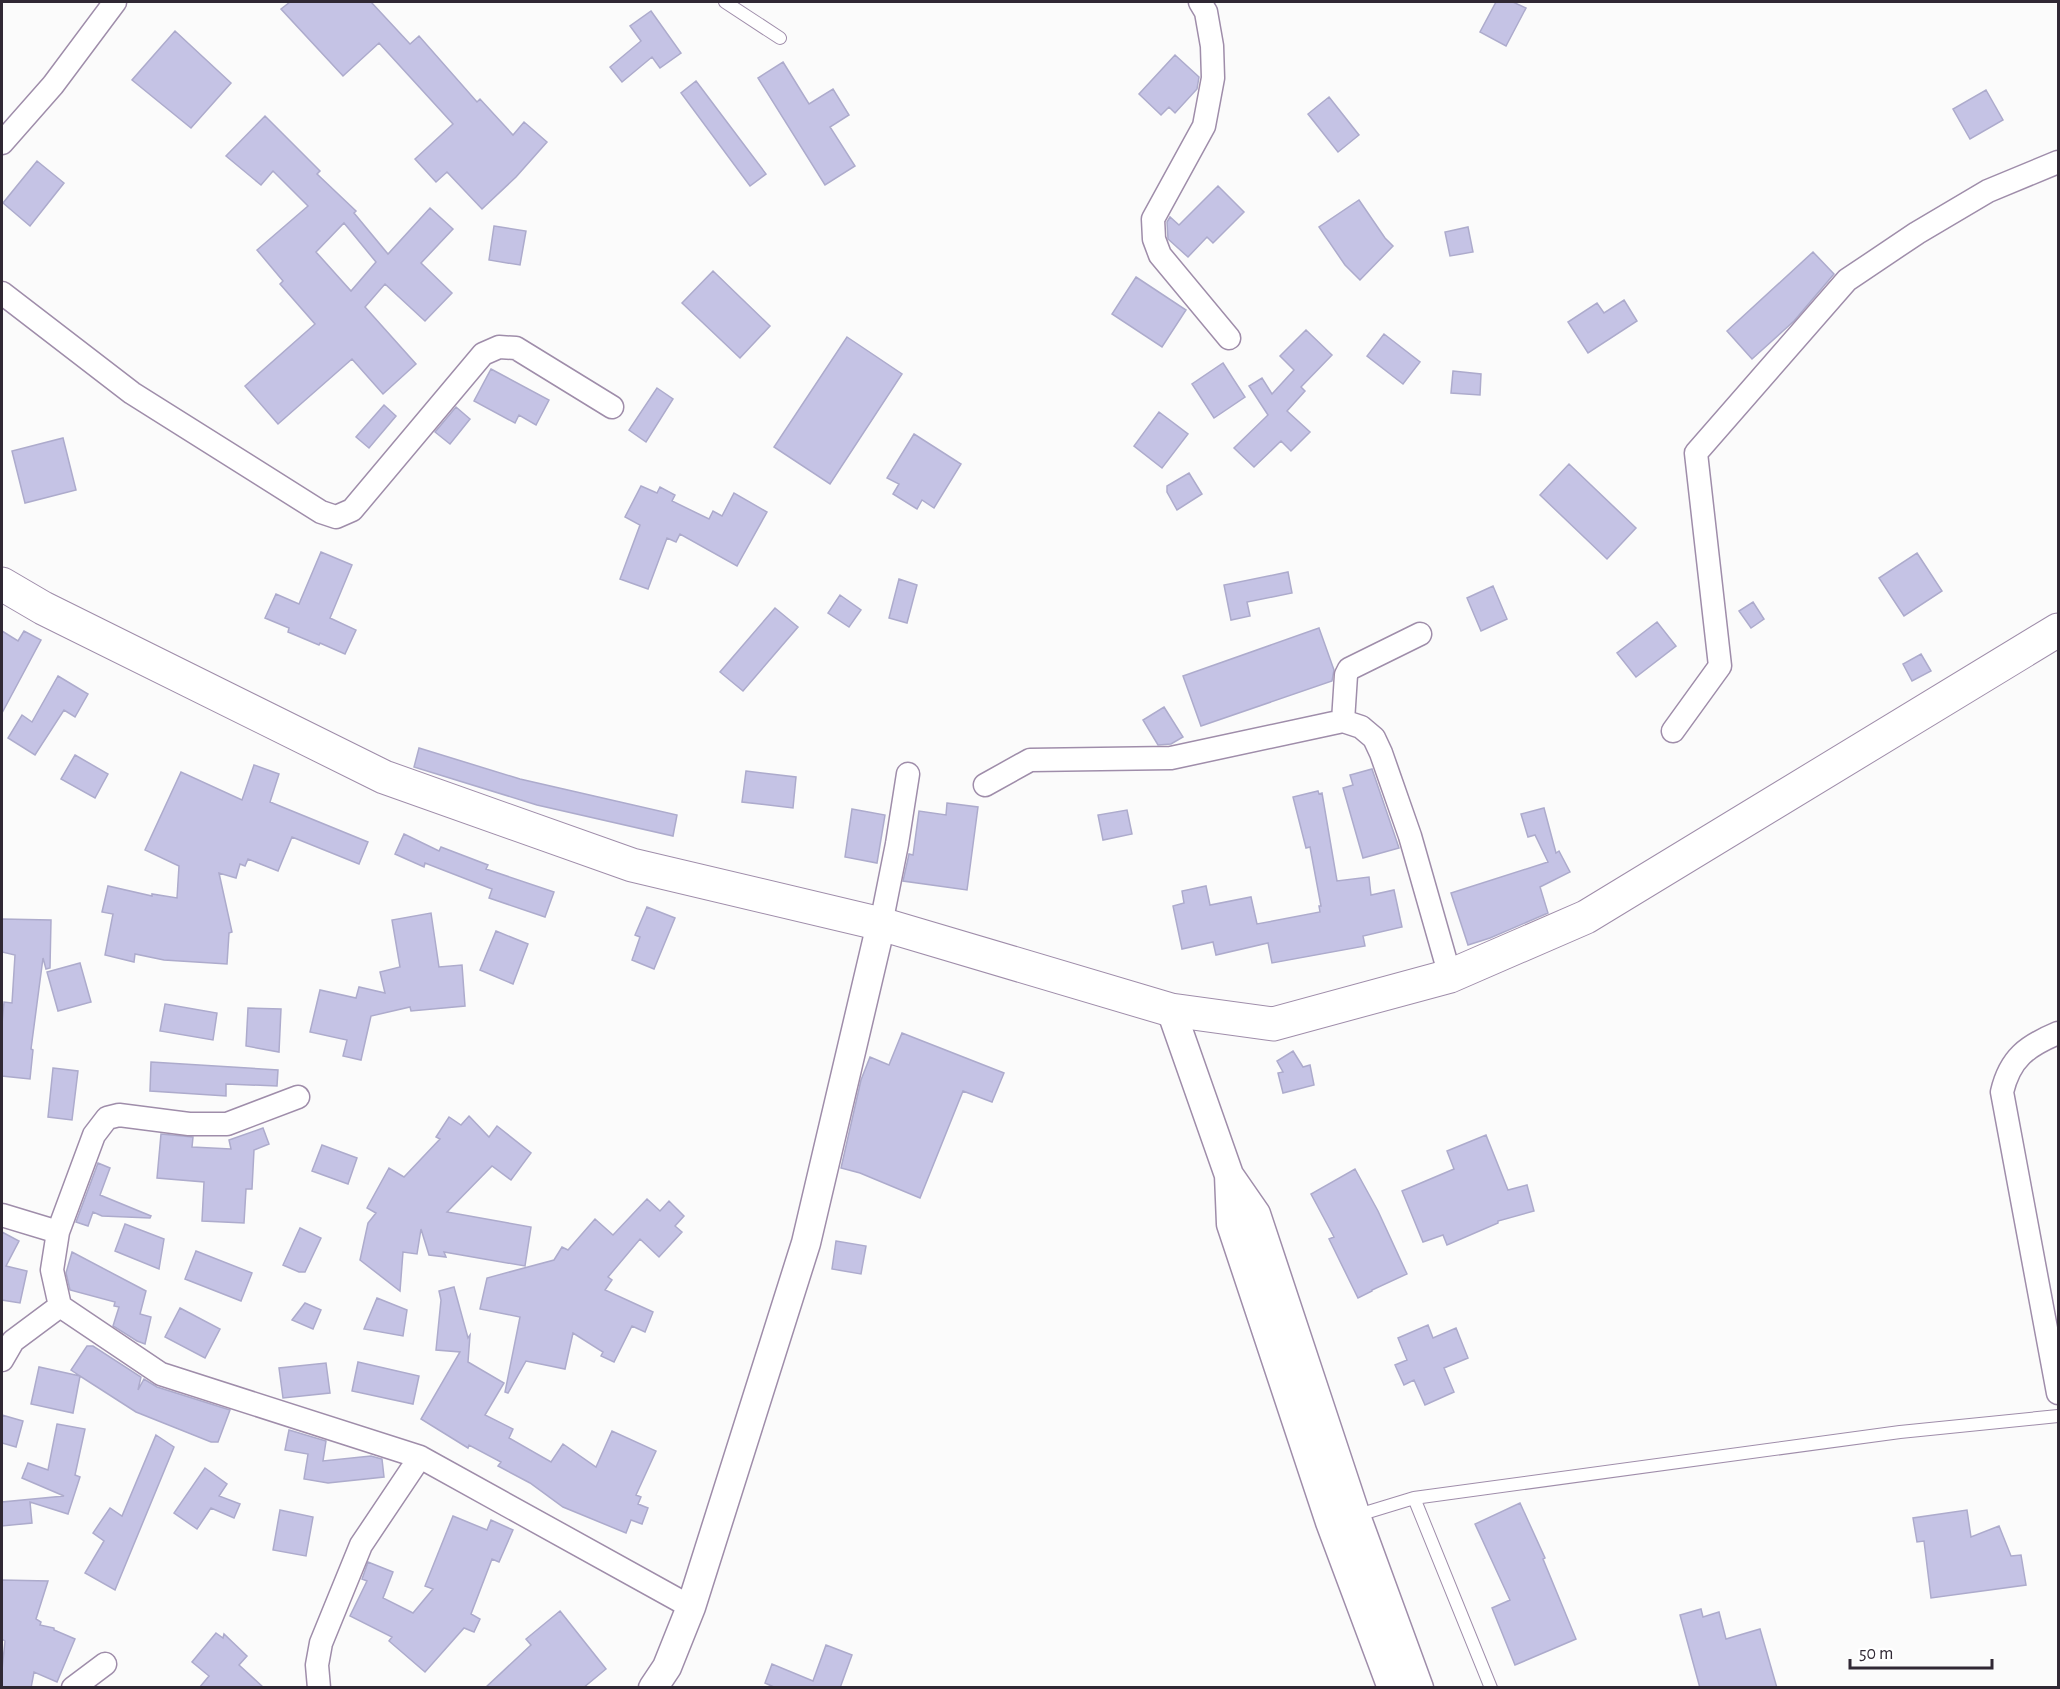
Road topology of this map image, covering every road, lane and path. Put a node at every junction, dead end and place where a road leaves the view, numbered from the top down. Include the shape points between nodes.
1 (115, 2) edge
2 (725, 2) edge
3 (1200, 2) edge
4 (780, 38) dead end
5 (2, 143) edge
6 (2058, 162) edge
7 (2, 293) edge
8 (1229, 338) dead end
9 (612, 407) dead end
10 (2, 584) edge
11 (2058, 630) edge
12 (1420, 634) dead end
13 (1343, 721) junction
14 (1673, 731) dead end
15 (908, 774) dead end
16 (985, 785) dead end
17 (882, 924) junction
18 (1450, 976) junction
19 (1171, 1010) junction
20 (2058, 1033) edge
21 (298, 1097) dead end
22 (2, 1215) edge
23 (58, 1232) junction
24 (60, 1306) junction
25 (2, 1360) edge
26 (2058, 1393) edge
27 (2058, 1416) edge
28 (420, 1457) junction
29 (1414, 1498) junction
30 (1343, 1519) junction
31 (691, 1607) junction
32 (105, 1664) dead end
33 (73, 1688) edge
34 (319, 1688) edge
35 (653, 1688) edge
36 (1392, 1688) edge
37 (1419, 1688) edge
38 (1491, 1688) edge

1 - 5 street via 53,85
2 - 4 lane
3 - 8 street via 1206,12 1212,46 1213,78 1204,126 1153,219 1154,239 1160,255
6 - 14 street via 1988,191 1847,280 1696,453 1720,666
7 - 9 street via 132,393 321,512 336,517 352,510 483,354 499,348 516,348
10 - 17 main road via 384,777 632,865
11 - 18 main road via 1586,917
12 - 13 street via 1349,669
13 - 16 street via 1171,758 1030,760
13 - 18 street via 1374,738 1381,753 1410,836
15 - 17 street
17 - 19 main road
17 - 31 street via 806,1243
18 - 19 main road via 1273,1024
19 - 30 street via 1229,1175 1231,1224
20 - 26 street via 2018,1057 2006,1076 2002,1092
21 - 23 street via 227,1124 189,1124 119,1115 107,1118 94,1134
22 - 23 street
23 - 24 street via 52,1270
24 - 25 street via 13,1341
24 - 28 street via 161,1374
27 - 29 lane via 1900,1432
28 - 31 street
28 - 34 street via 361,1545 321,1643
29 - 30 lane
29 - 38 lane
30 - 36 street
30 - 37 street
31 - 35 street via 667,1667
32 - 33 street

